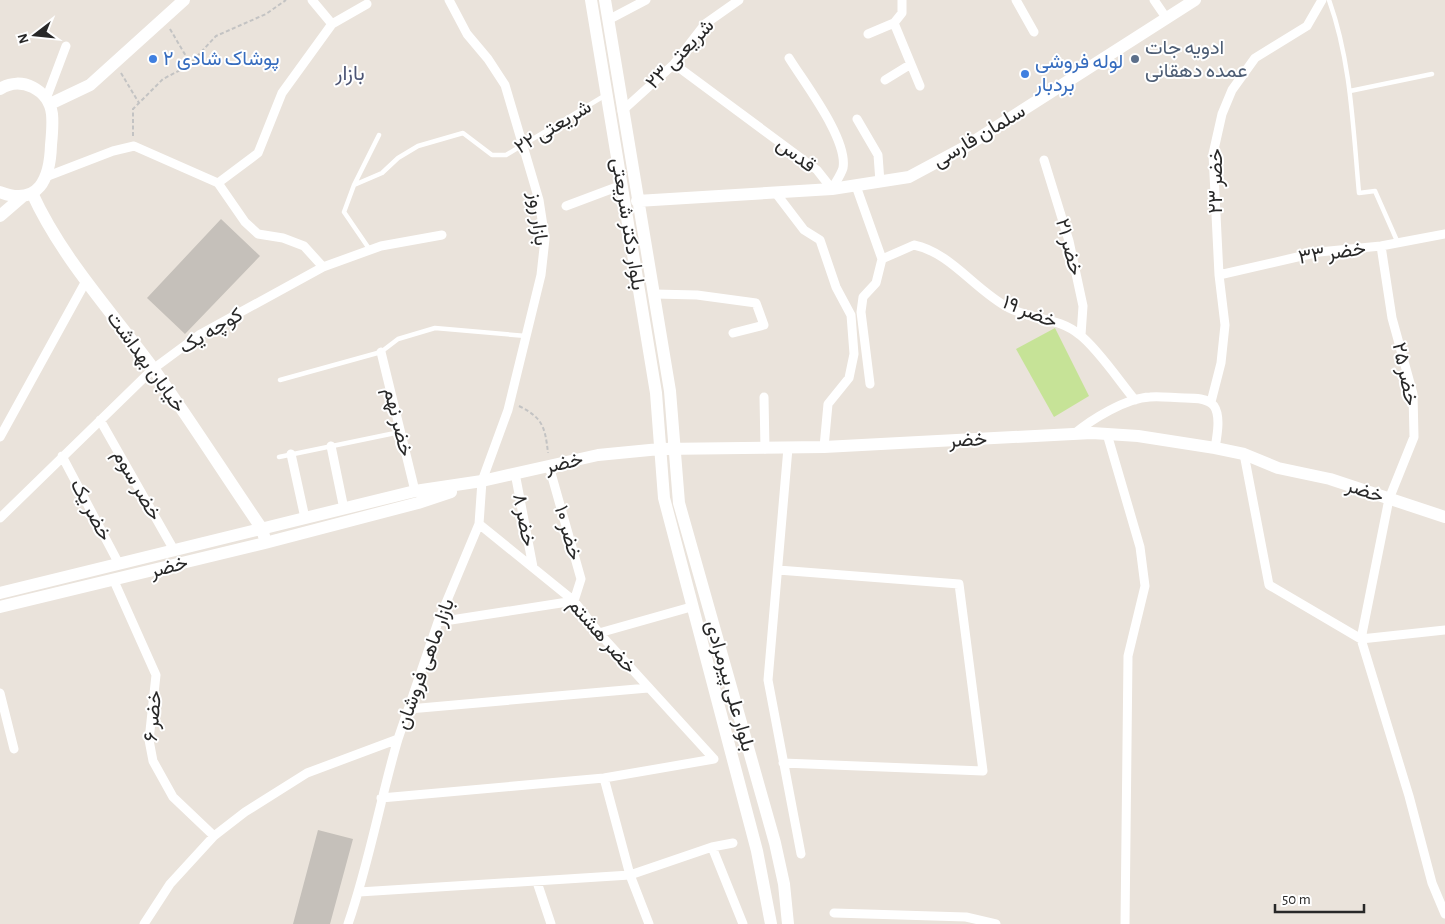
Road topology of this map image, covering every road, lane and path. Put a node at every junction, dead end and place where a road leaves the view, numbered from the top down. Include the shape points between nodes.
1 (184, 0) edge
2 (286, 0) edge
3 (312, 0) edge
4 (449, 0) edge
5 (591, 0) edge
6 (605, 0) edge
7 (646, 0) edge
8 (739, 0) edge
9 (902, 0) edge
10 (1016, 0) edge
11 (1154, 0) edge
12 (1195, 0) edge
13 (1322, 0) edge
14 (1329, 0) edge
15 (367, 4) dead end
16 (163, 18) junction
17 (1167, 19) junction
18 (608, 20) junction
19 (894, 23) junction
20 (332, 24) junction
21 (1034, 32) dead end
22 (868, 34) dead end
23 (66, 46) dead end
24 (789, 58) dead end
25 (114, 62) junction
26 (190, 63) junction
27 (674, 64) junction
28 (911, 64) junction
29 (1432, 74) dead end
30 (885, 80) dead end
31 (1, 86) edge
32 (920, 86) dead end
33 (1350, 91) junction
34 (607, 94) junction
35 (48, 102) junction
36 (139, 103) junction
37 (622, 111) junction
38 (857, 119) dead end
39 (379, 134) dead end
40 (523, 145) junction
41 (134, 146) junction
42 (1044, 160) dead end
43 (48, 176) junction
44 (880, 182) junction
45 (218, 183) junction
46 (354, 185) junction
47 (622, 185) junction
48 (856, 186) junction
49 (832, 189) junction
50 (0, 192) edge
51 (775, 192) junction
52 (27, 195) junction
53 (637, 201) junction
54 (566, 206) dead end
55 (0, 216) edge
56 (1445, 234) edge
57 (442, 235) dead end
58 (1398, 243) junction
59 (1381, 246) junction
60 (370, 250) junction
61 (882, 259) junction
62 (324, 267) junction
63 (1219, 276) junction
64 (86, 281) junction
65 (654, 294) junction
66 (733, 332) dead end
67 (1081, 335) junction
68 (527, 336) junction
69 (381, 352) junction
70 (153, 369) junction
71 (280, 380) dead end
72 (870, 384) dead end
73 (670, 391) junction
74 (656, 393) junction
75 (764, 396) dead end
76 (1135, 400) junction
77 (510, 402) junction
78 (1211, 402) junction
79 (100, 420) junction
80 (400, 432) junction
81 (1107, 434) junction
82 (1073, 435) junction
83 (0, 437) edge
84 (331, 446) junction
85 (824, 447) junction
86 (674, 448) junction
87 (788, 448) junction
88 (1215, 448) junction
89 (660, 449) junction
90 (765, 449) junction
91 (292, 454) junction
92 (1244, 454) junction
93 (62, 456) junction
94 (279, 457) dead end
95 (550, 466) junction
96 (516, 474) junction
97 (482, 481) junction
98 (415, 492) junction
99 (1389, 499) junction
100 (344, 509) junction
101 (1445, 517) edge
102 (0, 518) edge
103 (305, 518) junction
104 (480, 524) junction
105 (262, 529) junction
106 (265, 543) junction
107 (174, 550) junction
108 (119, 564) junction
109 (533, 568) junction
110 (778, 570) junction
111 (114, 581) junction
112 (0, 593) edge
113 (574, 600) junction
114 (707, 604) junction
115 (691, 607) junction
116 (0, 608) edge
117 (438, 622) junction
118 (1445, 630) edge
119 (599, 633) junction
120 (1361, 639) junction
121 (648, 688) junction
122 (0, 693) edge
123 (410, 709) junction
124 (398, 739) junction
125 (14, 749) dead end
126 (782, 763) junction
127 (604, 778) junction
128 (381, 798) junction
129 (214, 836) junction
130 (733, 843) dead end
131 (712, 847) junction
132 (801, 854) dead end
133 (630, 875) junction
134 (537, 882) junction
135 (359, 892) junction
136 (834, 913) dead end
137 (1445, 914) edge
138 (144, 924) edge
139 (348, 924) edge
140 (551, 924) edge
141 (649, 924) edge
142 (743, 924) edge
143 (771, 924) edge
144 (788, 924) edge
145 (992, 924) edge
146 (1125, 924) edge

1 - 16 main road
2 - 26 path via 266,14 216,36
3 - 20 street
4 - 40 street, بازار روز via 467,34 505,86
5 - 34 main road, بلوار دکتر شریعتی
6 - 18 main road, بلوار دکتر شریعتی
7 - 18 street
8 - 27 street, شریعتی ۲۳ via 705,24
9 - 19 street via 902,14
10 - 21 street
11 - 17 street
12 - 17 main road, سلمان فارسی
13 - 63 street, خضر ۲۳ via 1307,26 1255,58 1232,90 1222,114 1213,154
14 - 33 lane via 1339,28
15 - 20 street
16 - 25 main road
16 - 26 path
17 - 44 main road, سلمان فارسی via 965,147 909,177
18 - 37 main road, بلوار دکتر شریعتی
19 - 22 street
19 - 28 street
20 - 45 street via 282,93 258,152
23 - 35 street
24 - 49 street via 829,123 842,151 842,169
25 - 35 main road via 90,84
25 - 36 path
26 - 36 path via 163,79
27 - 37 street, شریعتی ۲۳
27 - 49 street, قدس via 817,170
28 - 30 street
28 - 32 street
29 - 33 lane
31 - 35 main road via 24,84 35,88
33 - 58 lane via 1359,193 1375,192
34 - 40 lane, شریعتی ۲۲
34 - 47 main road, بلوار دکتر شریعتی
35 - 43 main road via 52,115
36 - 41 path via 133,109
37 - 53 main road, بلوار دکتر شریعتی
38 - 44 street via 878,155
39 - 46 lane
40 - 46 lane, شریعتی ۲۲ via 506,155 492,155 463,133 418,146 382,172
40 - 68 street, بازار روز via 539,200 545,239 541,275
41 - 43 street via 112,151
41 - 45 street
42 - 67 street, خضر ۲۱ via 1069,242 1083,306
43 - 52 main road via 41,186
44 - 48 main road, سلمان فارسی
45 - 62 street via 244,222 258,234 304,246
46 - 60 lane via 344,212
47 - 54 street
47 - 74 main road, بلوار دکتر شریعتی
48 - 49 main road, قدس
48 - 61 street
49 - 51 main road
50 - 52 main road
51 - 53 main road
51 - 85 street via 804,230 820,240 836,287 850,315 854,354 849,378 828,404
52 - 55 main road
52 - 64 main road, خیابان بهداشت
53 - 65 main road, بلوار دکتر شریعتی
56 - 58 street, خضر ۳۳
57 - 60 street, کوچه یک
58 - 59 street, خضر ۳۳
59 - 63 street, خضر ۳۳ via 1319,252
59 - 99 street, خضر ۲۵ via 1392,318 1413,394 1414,437
60 - 62 street, کوچه یک
61 - 67 street, خضر ۱۹ via 914,245 922,246 937,253 970,282 1010,309 1048,318
61 - 72 street via 876,283 863,297 861,312
62 - 70 street, کوچه یک via 199,335
63 - 78 street, خضر ۲۳ via 1225,325
64 - 70 main road, خیابان بهداشت
64 - 83 street
65 - 66 street via 697,295 756,303 764,325
65 - 73 main road, بلوار دکتر شریعتی
67 - 76 street, خضر ۱۹
68 - 69 lane via 435,328 398,339
68 - 77 street, بازار روز
69 - 71 lane
69 - 80 street, خضر نهم
70 - 79 street, کوچه یک
70 - 105 main road, خیابان بهداشت
73 - 74 main road
73 - 86 main road, بلوار دکتر شریعتی
74 - 89 main road, بلوار دکتر شریعتی
75 - 90 street
76 - 78 street via 1149,397 1198,398
76 - 82 street via 1092,419
77 - 95 path via 536,415 546,436
77 - 97 street, بازار روز
78 - 88 street via 1216,408 1218,433
79 - 93 street, کوچه یک
79 - 107 street, خضر سوم
80 - 84 lane
80 - 98 street, خضر نهم
81 - 82 main road, خضر
81 - 88 main road, خضر
81 - 146 street via 1140,547 1145,586 1128,656
82 - 85 main road, خضر
84 - 91 lane
84 - 100 street
85 - 87 main road, خضر
86 - 89 main road, خضر
86 - 90 main road, خضر
86 - 114 main road, بلوار علی پیرمرادی via 679,502
87 - 90 main road, خضر
87 - 110 street
88 - 92 main road, خضر
89 - 95 main road, خضر via 598,455
89 - 115 main road, بلوار علی پیرمرادی via 664,498
91 - 94 lane
91 - 103 street
92 - 99 main road, خضر via 1278,468 1330,479
92 - 120 street via 1269,585
93 - 102 street, کوچه یک
93 - 108 street, خضر یک
95 - 96 main road, خضر
95 - 113 street, خضر ۱۰ via 581,579
96 - 97 main road, خضر
96 - 109 street, خضر ۸
97 - 98 main road, خضر
97 - 104 street, بازار ماهی فروشان
97 - 106 main road, خضر via 418,503
98 - 100 main road, خضر
99 - 101 main road, خضر
99 - 120 street, خضر ۲۵
100 - 103 main road, خضر
103 - 105 main road, خضر
104 - 109 street, خضر هشتم
104 - 117 street, بازار ماهی فروشان
105 - 106 main road
105 - 107 main road, خضر
106 - 111 main road, خضر
107 - 108 main road, خضر
108 - 112 main road, خضر
109 - 113 street, خضر هشتم
110 - 126 street via 768,680
110 - 126 street via 959,584 983,771
111 - 116 main road, خضر
111 - 129 street, خضر ۶ via 156,675 149,740 153,760 173,797
113 - 117 street
113 - 119 street, خضر هشتم
114 - 115 main road
114 - 144 main road, بلوار علی پیرمرادی via 774,843 784,884
115 - 119 street
115 - 143 main road, بلوار علی پیرمرادی via 757,851
117 - 123 street, بازار ماهی فروشان
118 - 120 street
119 - 121 street, خضر هشتم
120 - 137 street via 1432,883
121 - 123 street
121 - 127 street, خضر هشتم via 714,759
122 - 125 street
123 - 124 street, بازار ماهی فروشان
124 - 128 street
124 - 129 street, بازار ماهی فروشان via 307,773
126 - 132 street
127 - 128 street
127 - 133 street
128 - 135 street
129 - 138 street, بازار ماهی فروشان via 170,884
130 - 131 street
131 - 133 street
131 - 142 street
133 - 134 street
133 - 141 street
134 - 135 street
134 - 140 street
135 - 139 street
136 - 145 street via 966,917

